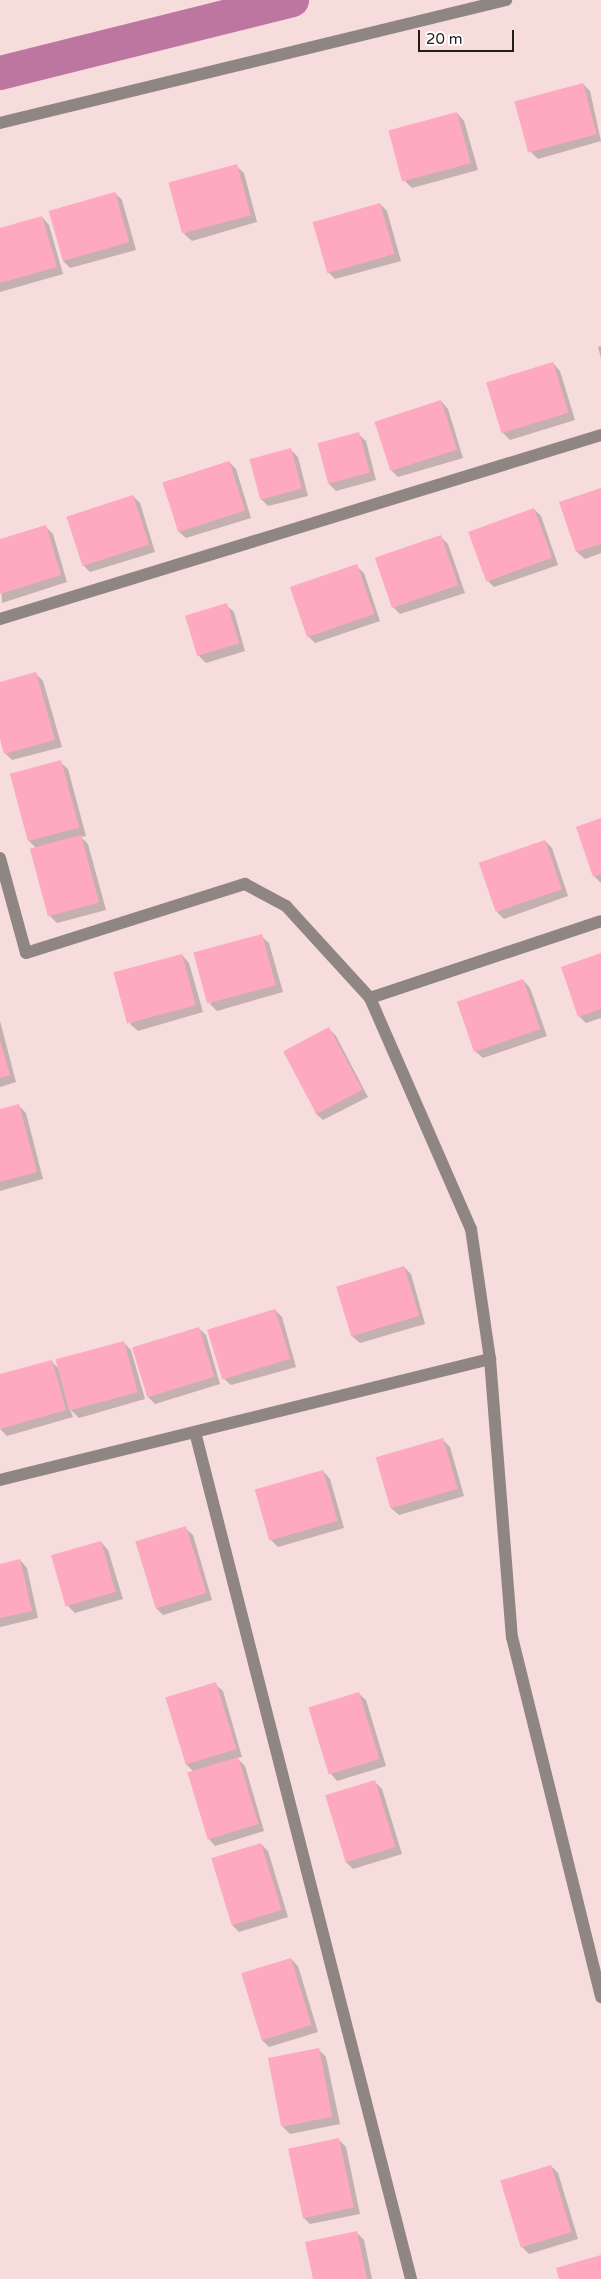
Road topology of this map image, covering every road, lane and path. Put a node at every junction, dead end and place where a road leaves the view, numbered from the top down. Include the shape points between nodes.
1 (506, 0) edge
2 (0, 122) edge
3 (601, 435) edge
4 (0, 618) edge
5 (0, 858) edge
6 (601, 921) edge
7 (370, 998) junction
8 (490, 1359) junction
9 (195, 1432) junction
10 (0, 1480) edge
11 (601, 1997) edge
12 (411, 2279) edge

1 - 2 street
3 - 4 street
5 - 7 street via 26,953 246,884 286,906
6 - 7 street
7 - 8 street via 472,1229
8 - 9 street
8 - 11 street via 512,1637
9 - 10 street
9 - 12 street

